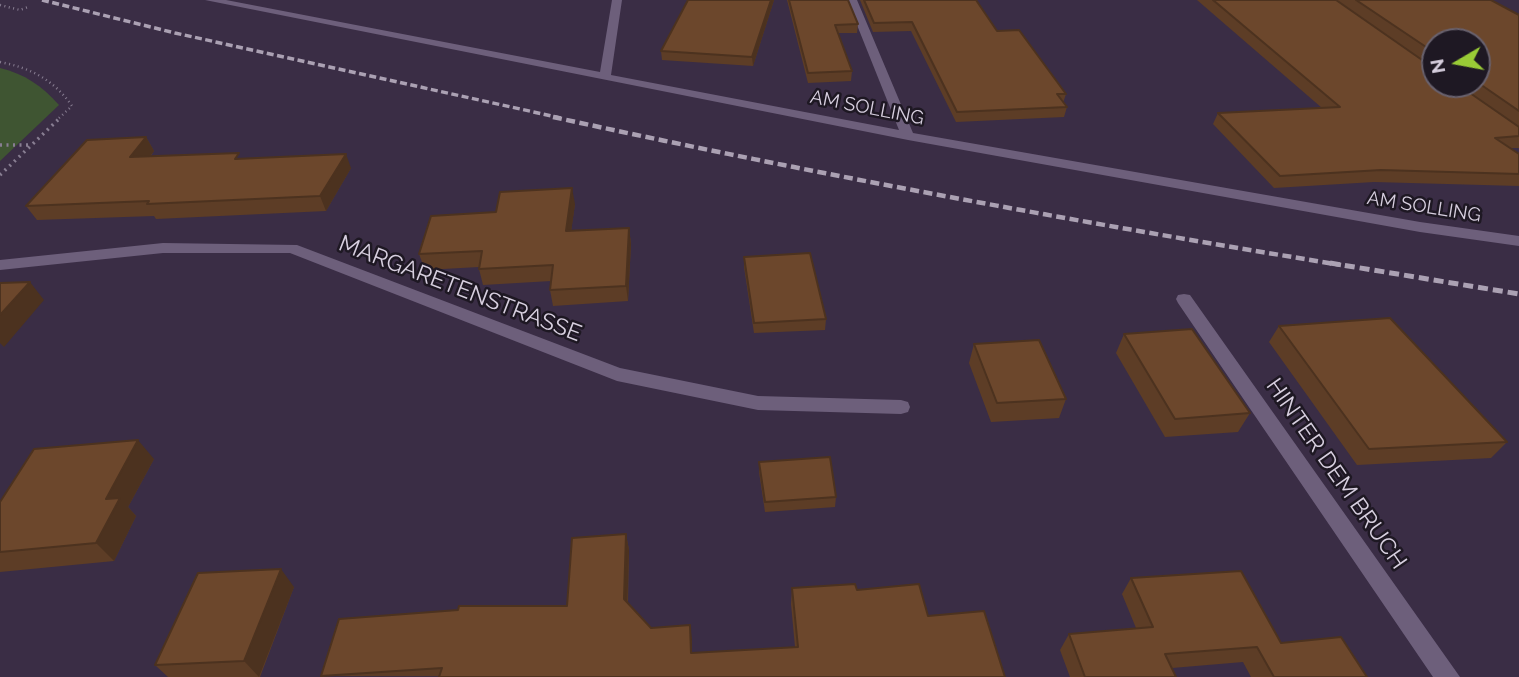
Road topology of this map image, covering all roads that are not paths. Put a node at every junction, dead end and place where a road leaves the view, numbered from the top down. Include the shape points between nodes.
1 (210, 0) edge
2 (617, 0) edge
3 (852, 0) edge
4 (605, 76) junction
5 (908, 136) junction
6 (1519, 241) edge
7 (0, 265) edge
8 (1184, 299) dead end
9 (901, 407) dead end
10 (1448, 677) edge

1 - 4 street, AM SOLLING
2 - 4 street
3 - 5 street
4 - 5 street, AM SOLLING
5 - 6 street, AM SOLLING
7 - 9 street, MARGARETENSTRASSE via 163,248 292,248 617,374 758,404
8 - 10 street, HINTER DEM BRUCH

